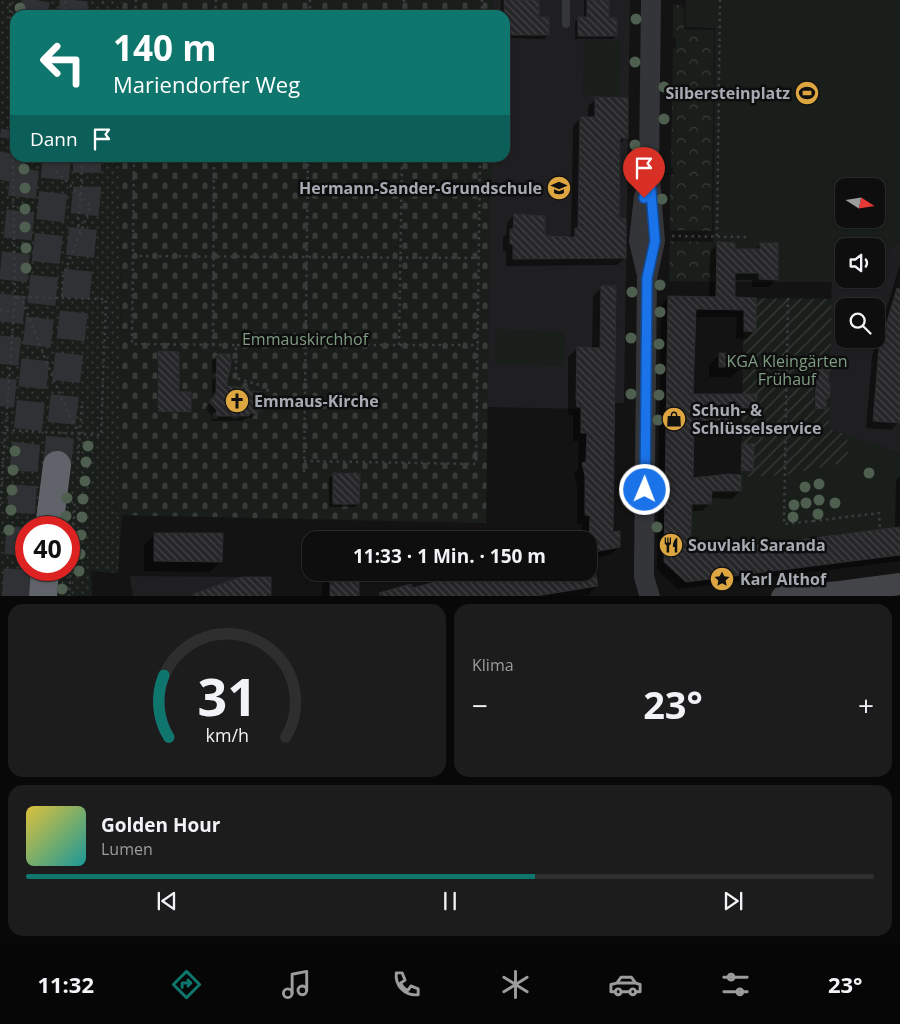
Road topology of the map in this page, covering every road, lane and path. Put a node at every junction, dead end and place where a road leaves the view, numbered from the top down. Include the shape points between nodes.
1 (10, 0) edge
2 (65, 0) edge
3 (104, 0) edge
4 (566, 0) edge
5 (651, 0) edge
6 (720, 0) edge
7 (103, 4) dead end
8 (65, 10) edge
9 (10, 19) edge
10 (566, 24) dead end
11 (14, 162) edge
12 (82, 162) edge
13 (134, 162) edge
14 (214, 162) edge
15 (308, 162) edge
16 (402, 162) edge
17 (480, 162) edge
18 (56, 171) dead end
19 (82, 196) junction
20 (81, 235) junction
21 (665, 236) dead end
22 (717, 236) junction
23 (748, 237) dead end
24 (132, 256) junction
25 (213, 256) junction
26 (306, 257) junction
27 (401, 258) junction
28 (479, 258) junction
29 (15, 297) junction
30 (62, 297) junction
31 (788, 298) dead end
32 (0, 310) edge
33 (14, 312) junction
34 (306, 344) junction
35 (213, 345) junction
36 (236, 345) junction
37 (399, 345) junction
38 (478, 346) junction
39 (367, 402) dead end
40 (82, 404) dead end
41 (305, 404) junction
42 (6, 430) junction
43 (80, 434) junction
44 (304, 461) junction
45 (67, 464) joint
46 (304, 472) dead end
47 (76, 491) dead end
48 (0, 506) edge
49 (53, 516) edge
50 (880, 529) dead end
51 (745, 578) dead end
52 (44, 581) edge
53 (745, 582) dead end
54 (900, 584) edge
55 (43, 596) edge
56 (69, 596) edge
57 (650, 596) edge
58 (782, 596) edge

1 - 9 path
2 - 8 path
3 - 7 path
4 - 10 lane
5 - 57 street via 649,167 639,241 647,278 644,576
6 - 22 path
11 - 29 path
12 - 19 path
13 - 24 path
14 - 25 path
15 - 26 path
16 - 27 path
17 - 28 path
18 - 19 path
19 - 20 path via 78,222
19 - 20 path via 91,206
20 - 30 path via 64,276
21 - 22 path
22 - 23 path
24 - 25 path
24 - 35 path via 132,344
25 - 26 path
25 - 35 path
26 - 27 path
26 - 34 path
27 - 28 path
27 - 37 path
28 - 38 path
29 - 30 path
29 - 33 path
29 - 43 path via 22,300 55,383
30 - 43 path via 106,300 101,435
31 - 50 path via 784,524 879,513
32 - 33 path
33 - 42 path
34 - 36 path
34 - 37 path
34 - 41 path
35 - 36 path
36 - 41 path via 236,378 267,387 270,403
37 - 38 path
38 - 44 path via 476,464
39 - 41 path
40 - 43 path
41 - 44 path
42 - 43 path
42 - 48 path
43 - 45 path
44 - 46 path
45 - 49 highway
47 - 56 path
51 - 53 path
52 - 55 highway
54 - 58 main road

